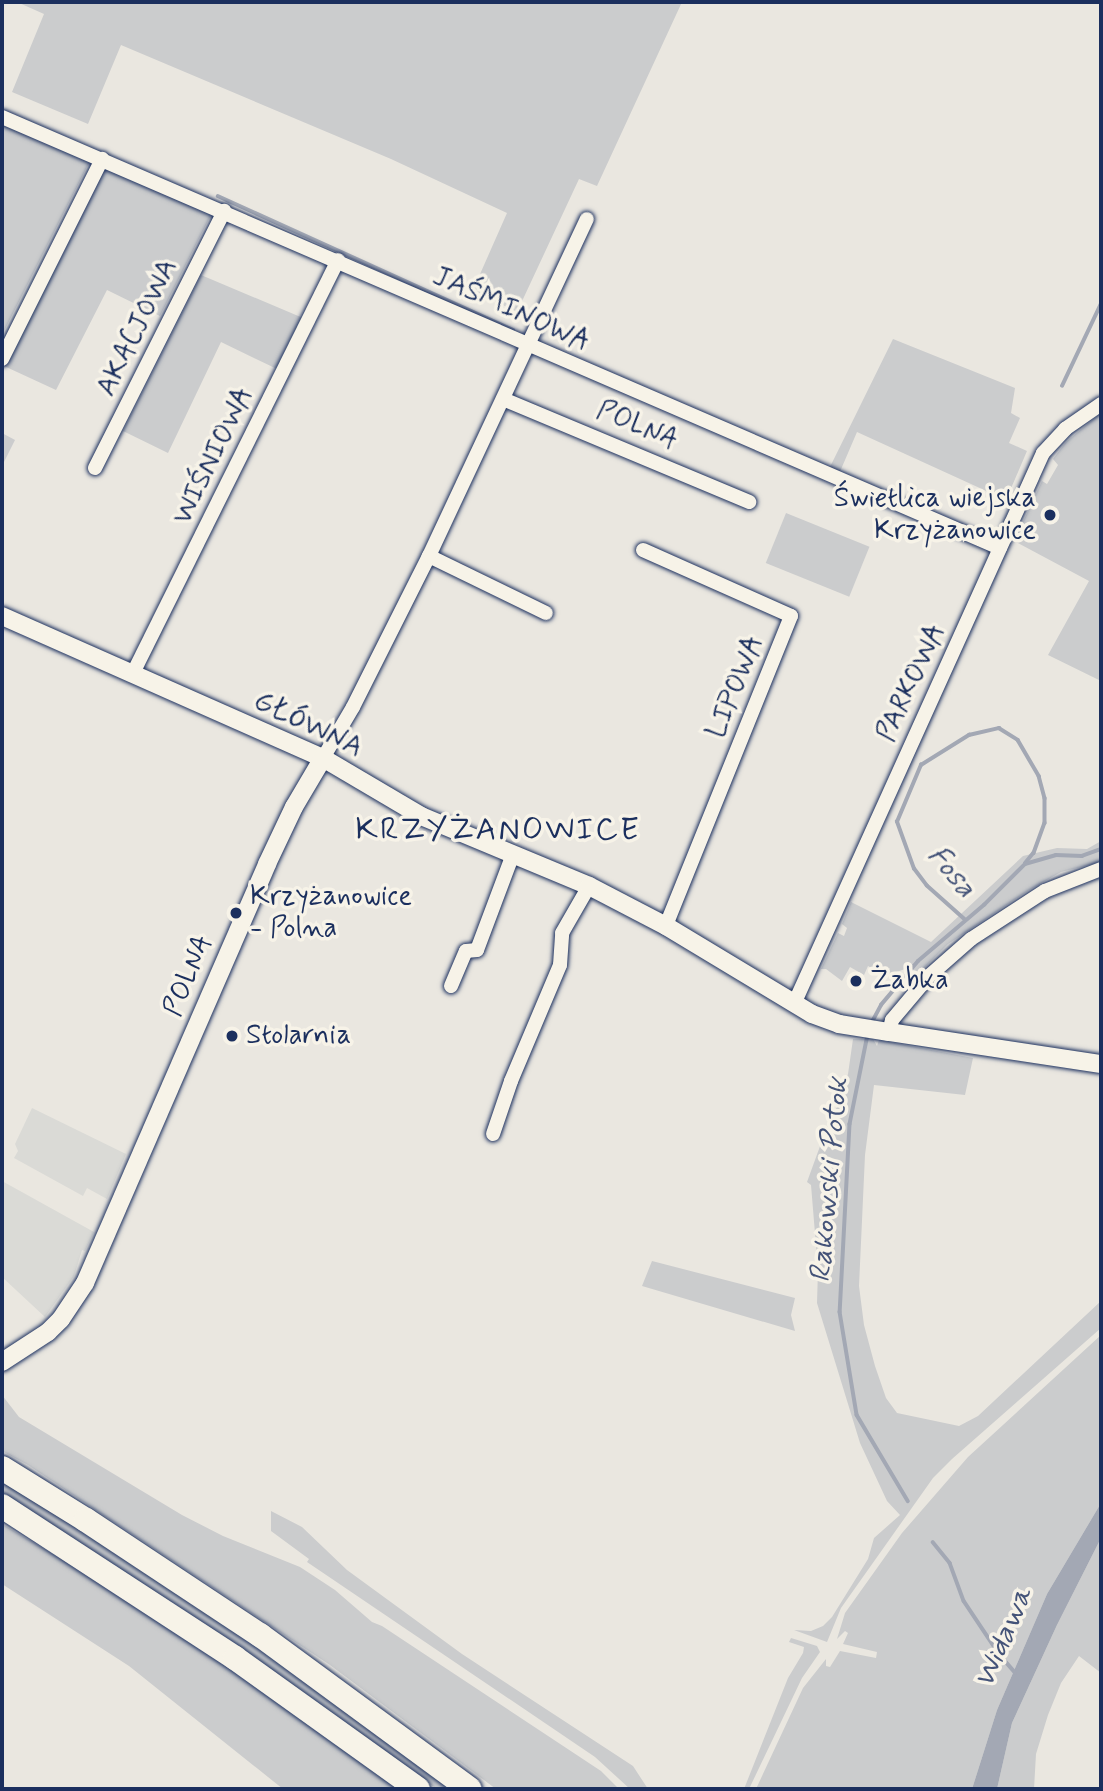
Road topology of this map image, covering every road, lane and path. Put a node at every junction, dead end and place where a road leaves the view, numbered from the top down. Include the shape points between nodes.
1 (2, 117) edge
2 (102, 159) junction
3 (224, 211) junction
4 (587, 219) dead end
5 (338, 260) junction
6 (528, 346) junction
7 (2, 359) edge
8 (503, 399) junction
9 (1101, 404) edge
10 (95, 468) dead end
11 (749, 502) dead end
12 (1000, 548) junction
13 (643, 550) dead end
14 (429, 556) junction
15 (546, 612) dead end
16 (2, 615) edge
17 (133, 673) junction
18 (323, 758) junction
19 (513, 854) junction
20 (1101, 869) edge
21 (589, 886) junction
22 (666, 926) junction
23 (451, 986) dead end
24 (794, 1004) junction
25 (883, 1031) junction
26 (1101, 1064) edge
27 (493, 1134) dead end
28 (2, 1362) edge
29 (2, 1468) edge
30 (2, 1506) edge
31 (418, 1789) edge
32 (470, 1789) edge

1 - 2 street, JAŚMINOWA
2 - 3 street, JAŚMINOWA
2 - 7 street
3 - 5 street, JAŚMINOWA
3 - 10 street, AKACJOWA
4 - 6 street, POLNA
5 - 6 street, JAŚMINOWA
5 - 17 street, WIŚNIOWA
6 - 8 street, POLNA
6 - 12 street, JAŚMINOWA
8 - 11 street, POLNA
8 - 14 street, POLNA
9 - 12 street, PARKOWA via 1065,429 1043,453
12 - 24 street, PARKOWA
13 - 22 street, LIPOWA via 791,616
14 - 15 street
14 - 18 street, POLNA
16 - 17 street, GŁÓWNA
17 - 18 street, GŁÓWNA
18 - 19 street, GŁÓWNA via 421,816
18 - 28 street, POLNA via 267,863 85,1283 48,1332
19 - 21 street, GŁÓWNA
19 - 23 street via 477,950 466,951
20 - 25 street via 1045,891 971,939 929,976
21 - 22 street, GŁÓWNA
21 - 27 street via 562,933 560,965
22 - 24 street, GŁÓWNA
24 - 25 street, GŁÓWNA via 828,1021
25 - 26 street, GŁÓWNA
29 - 32 highway via 260,1635
30 - 31 highway via 235,1658

